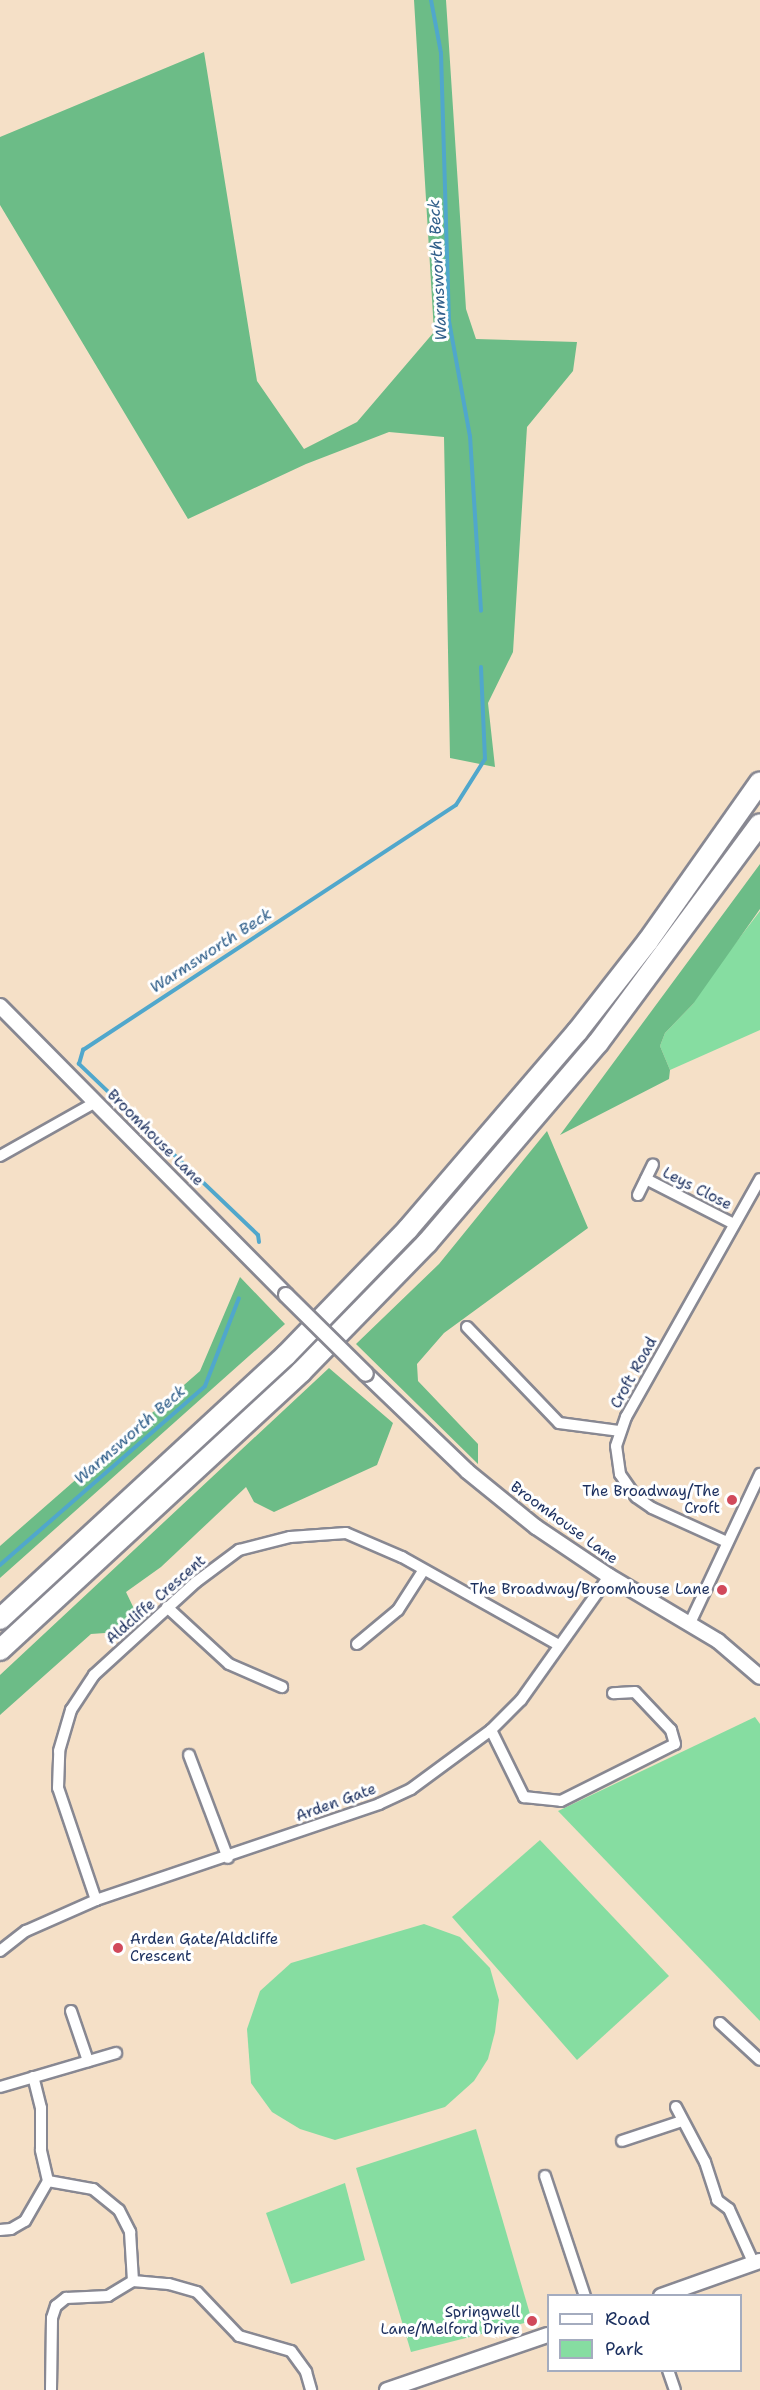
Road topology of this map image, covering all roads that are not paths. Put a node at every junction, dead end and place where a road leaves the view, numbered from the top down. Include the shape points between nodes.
1 (760, 782) edge
2 (760, 824) edge
3 (0, 1005) edge
4 (96, 1102) junction
5 (0, 1156) edge
6 (653, 1164) dead end
7 (646, 1179) junction
8 (760, 1179) edge
9 (638, 1195) dead end
10 (734, 1224) junction
11 (467, 1327) dead end
12 (620, 1431) junction
13 (760, 1474) edge
14 (727, 1542) junction
15 (423, 1571) junction
16 (609, 1576) junction
17 (167, 1607) junction
18 (0, 1619) edge
19 (690, 1623) junction
20 (357, 1644) dead end
21 (559, 1644) junction
22 (0, 1650) edge
23 (760, 1677) edge
24 (282, 1687) dead end
25 (612, 1693) dead end
26 (491, 1730) junction
27 (189, 1755) dead end
28 (228, 1858) junction
29 (96, 1900) junction
30 (0, 1952) edge
31 (71, 2011) dead end
32 (720, 2023) dead end
33 (116, 2053) dead end
34 (760, 2060) edge
35 (88, 2061) junction
36 (33, 2077) junction
37 (0, 2087) edge
38 (676, 2107) dead end
39 (682, 2121) junction
40 (622, 2141) dead end
41 (545, 2176) dead end
42 (48, 2181) junction
43 (0, 2230) edge
44 (757, 2263) edge
45 (133, 2281) junction
46 (585, 2294) edge
47 (664, 2294) edge
48 (547, 2336) edge
49 (669, 2372) edge
50 (51, 2390) edge
51 (311, 2390) edge
52 (387, 2390) edge
53 (675, 2390) edge

1 - 18 highway via 648,941 577,1032 408,1228 286,1355
2 - 22 highway via 598,1043 427,1243 301,1372
3 - 4 street, Broomhouse Lane
4 - 5 street
4 - 16 street, Broomhouse Lane, bridge via 467,1471 536,1527
6 - 7 street, Leys Close
7 - 9 street, Leys Close
7 - 10 street, Leys Close
8 - 10 street, Croft Road
10 - 12 street, Croft Road
11 - 12 street via 560,1422
12 - 14 street, Croft Road via 616,1461 626,1486 636,1497
13 - 14 street
14 - 19 street
15 - 17 street, Aldcliffe Crescent via 402,1557 346,1533 290,1537 239,1550
15 - 20 street via 398,1610
15 - 21 street, Aldcliffe Crescent
16 - 19 street, Broomhouse Lane
16 - 21 street, Arden Gate
17 - 24 street via 229,1664
17 - 29 street, Aldcliffe Crescent via 93,1675 71,1710 61,1741 58,1788
19 - 23 street, Broomhouse Lane
21 - 26 street, Arden Gate via 521,1700
25 - 26 street via 635,1692 671,1730 675,1744 561,1801 524,1797
26 - 28 street, Arden Gate via 397,1796
27 - 28 street
28 - 29 street, Arden Gate
29 - 30 street, Arden Gate via 26,1931
31 - 35 street
32 - 34 street
33 - 35 street
35 - 36 street
36 - 37 street
36 - 42 street via 41,2108 41,2150
38 - 39 street
39 - 40 street
39 - 44 street via 705,2162 717,2200 729,2209
41 - 46 street
42 - 43 street via 25,2222
42 - 45 street via 93,2189 119,2210 130,2232
44 - 47 street
45 - 50 street via 108,2296 66,2298 56,2306 52,2318
45 - 51 street via 169,2284 197,2292 239,2336 291,2351 306,2372
48 - 52 street
49 - 53 street

